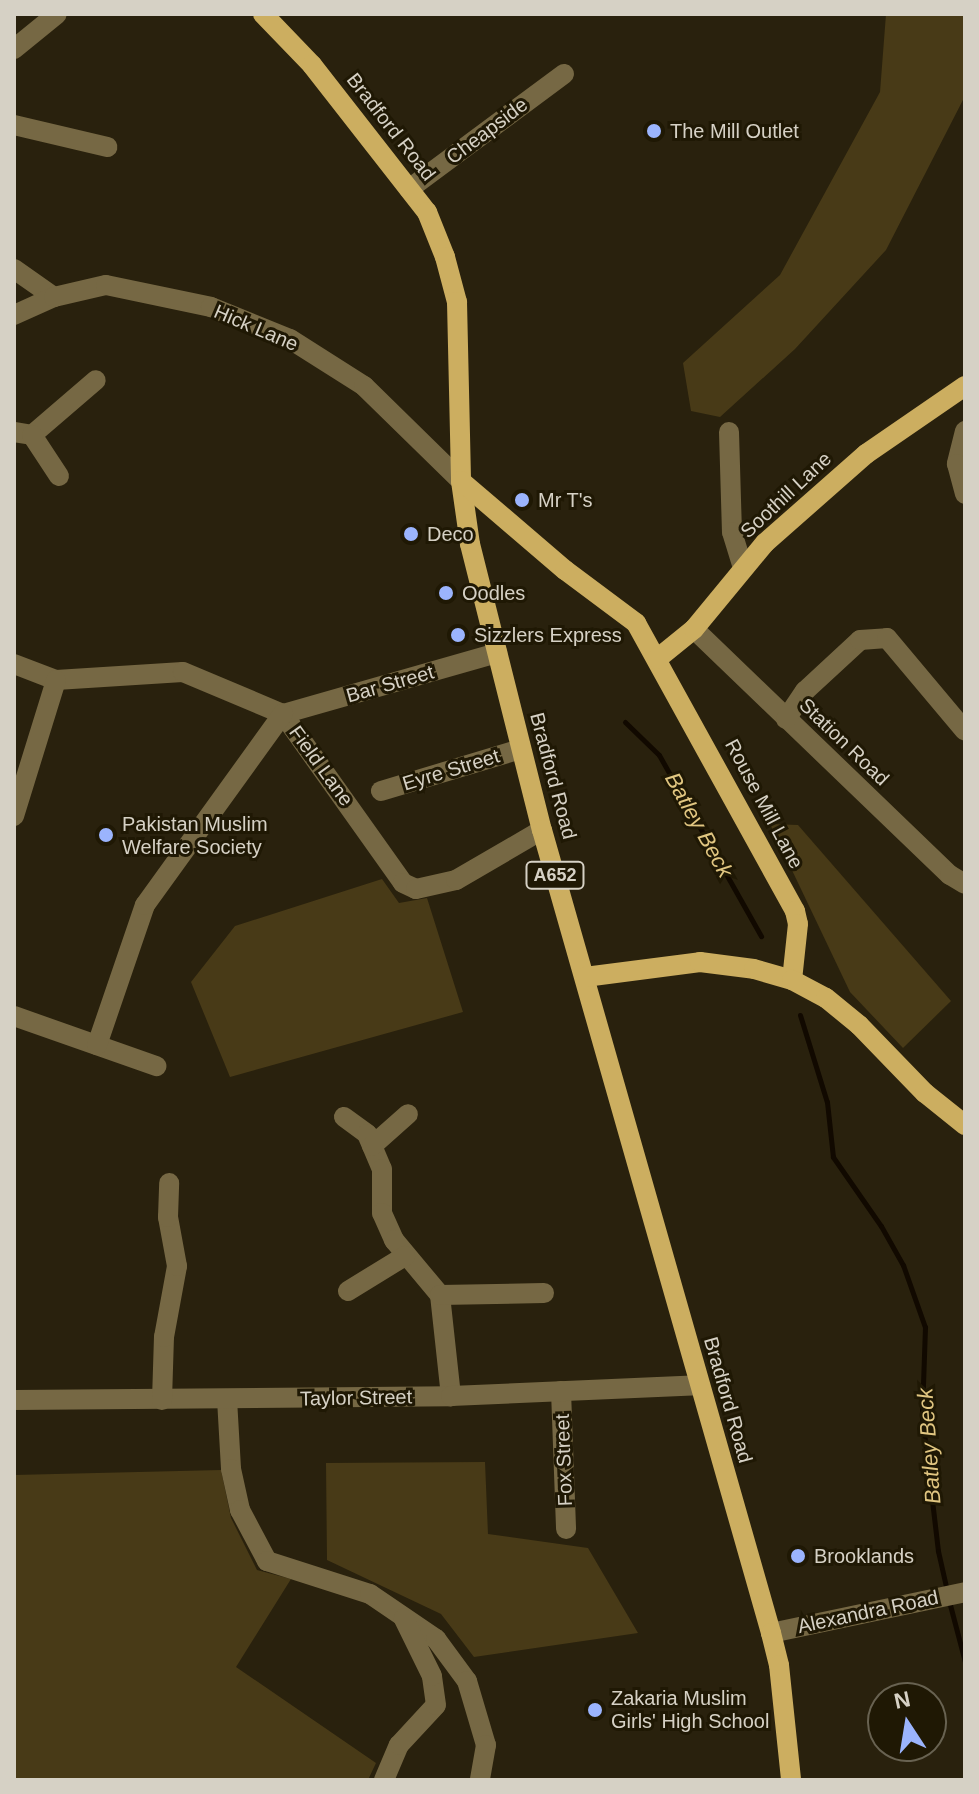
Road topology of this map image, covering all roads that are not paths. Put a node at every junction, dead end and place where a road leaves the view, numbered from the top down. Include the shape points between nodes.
1 (57, 14) edge
2 (263, 14) edge
3 (14, 49) edge
4 (564, 74) dead end
5 (14, 125) edge
6 (107, 147) dead end
7 (409, 189) junction
8 (14, 269) edge
9 (54, 297) junction
10 (14, 315) edge
11 (96, 380) dead end
12 (965, 386) edge
13 (965, 431) edge
14 (729, 432) dead end
15 (23, 434) edge
16 (59, 476) dead end
17 (461, 481) junction
18 (965, 494) edge
19 (743, 568) junction
20 (694, 629) junction
21 (497, 653) junction
22 (657, 659) junction
23 (14, 664) edge
24 (56, 680) junction
25 (283, 714) junction
26 (786, 719) junction
27 (965, 731) edge
28 (521, 749) junction
29 (381, 791) dead end
30 (14, 816) edge
31 (542, 830) junction
32 (965, 884) edge
33 (585, 977) junction
34 (792, 980) junction
35 (14, 1016) edge
36 (97, 1045) junction
37 (156, 1066) dead end
38 (408, 1114) dead end
39 (344, 1117) dead end
40 (965, 1125) edge
41 (372, 1146) junction
42 (169, 1183) dead end
43 (405, 1256) junction
44 (348, 1291) dead end
45 (544, 1293) dead end
46 (440, 1295) junction
47 (698, 1385) junction
48 (561, 1391) junction
49 (451, 1396) junction
50 (227, 1399) junction
51 (14, 1400) edge
52 (162, 1400) junction
53 (566, 1529) dead end
54 (964, 1592) edge
55 (402, 1615) junction
56 (771, 1633) junction
57 (384, 1780) edge
58 (480, 1780) edge
59 (791, 1780) edge

1 - 3 street
2 - 7 main road, Bradford Road / A652 via 312,65
4 - 7 street, Cheapside
5 - 6 street
7 - 17 main road, Bradford Road / A652 via 427,212 457,302
8 - 9 street
9 - 10 street, Hick Lane
9 - 17 street, Hick Lane via 106,285 211,307 290,339 364,386
11 - 15 street
12 - 19 main road, Soothill Lane via 866,454
13 - 18 street via 957,464
14 - 19 street via 732,532
15 - 16 street
17 - 21 main road, Bradford Road / A652 via 470,544
17 - 22 main road via 636,623
19 - 20 main road, Soothill Lane
20 - 22 main road, Soothill Lane
20 - 26 street, Station Road
21 - 25 street, Bar Street
21 - 28 main road, Bradford Road / A652
22 - 34 main road, Rouse Mill Lane via 795,911
23 - 24 street, Field Lane
24 - 25 street, Field Lane via 183,672
24 - 30 street
25 - 31 street, Field Lane via 403,883 416,889 456,880
25 - 36 street via 145,905
26 - 27 street via 805,691 860,640 887,638
26 - 32 street, Station Road
28 - 29 street, Eyre Street
28 - 31 main road, Bradford Road / A652
31 - 33 main road, Bradford Road / A652
33 - 34 main road via 700,962
33 - 47 main road, Bradford Road / A652
34 - 40 main road via 837,1007
35 - 36 street
36 - 37 street
38 - 41 street
39 - 41 street via 367,1134
41 - 43 street via 382,1169 382,1213
42 - 52 street via 168,1217 177,1266 164,1337
43 - 44 street
43 - 46 street
45 - 46 street
46 - 49 street
47 - 48 street, Taylor Street
47 - 56 main road, Bradford Road / A652
48 - 49 street, Taylor Street
48 - 53 street, Fox Street
49 - 50 street, Taylor Street
50 - 52 street, Taylor Street
50 - 55 street via 231,1469 240,1510 267,1561 370,1594
51 - 52 street, Taylor Street
54 - 56 street, Alexandra Road
55 - 57 street via 432,1676 436,1705 399,1745
55 - 58 street via 436,1639 467,1681 486,1745
56 - 59 main road, Bradford Road / A652

